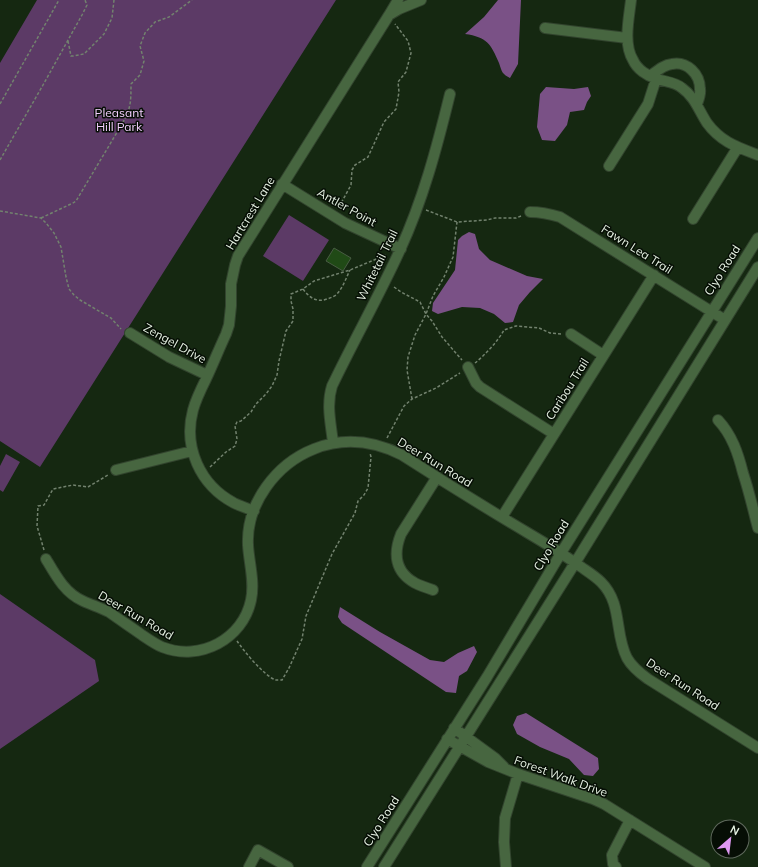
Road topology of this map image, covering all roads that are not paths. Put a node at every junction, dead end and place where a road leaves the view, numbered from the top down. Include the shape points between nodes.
1 (398, 0) edge
2 (421, 0) edge
3 (631, 0) edge
4 (389, 15) junction
5 (545, 28) dead end
6 (628, 38) junction
7 (653, 77) junction
8 (450, 94) dead end
9 (696, 104) junction
10 (738, 147) junction
11 (758, 155) edge
12 (609, 166) dead end
13 (282, 184) junction
14 (530, 212) road end
15 (693, 218) dead end
16 (758, 238) edge
17 (400, 249) junction
18 (758, 267) edge
19 (654, 275) junction
20 (712, 312) junction
21 (726, 320) junction
22 (130, 333) road end
23 (571, 334) road end
24 (603, 355) junction
25 (468, 367) road end
26 (207, 375) junction
27 (718, 420) dead end
28 (554, 434) junction
29 (333, 443) junction
30 (192, 451) junction
31 (116, 470) road end
32 (436, 477) junction
33 (254, 511) junction
34 (502, 517) junction
35 (758, 528) edge
36 (561, 553) junction
37 (46, 560) road end
38 (575, 563) junction
39 (433, 590) dead end
40 (454, 728) junction
41 (466, 736) junction
42 (447, 739) junction
43 (460, 747) junction
44 (758, 748) edge
45 (507, 770) junction
46 (518, 774) junction
47 (630, 820) junction
48 (249, 867) edge
49 (288, 867) edge
50 (367, 867) edge
51 (384, 867) edge
52 (506, 867) edge
53 (616, 867) edge
54 (705, 867) edge

1 - 4 street, Hartcrest Lane
2 - 4 street, Hartcrest Lane via 399,8
3 - 6 street
4 - 13 street, Hartcrest Lane
5 - 6 street
6 - 7 street via 629,52 635,65
7 - 9 street via 677,85 692,96
7 - 9 street via 666,65 686,65 692,69 700,82 701,90
7 - 12 street via 648,104
8 - 17 street, Whitetail Trail via 438,146
9 - 10 street via 715,133
10 - 11 street
10 - 15 street
13 - 17 street, Antler Point via 345,222
13 - 26 street, Hartcrest Lane via 236,260 231,284 229,325
14 - 19 street, Fawn Lea Trail via 560,217
16 - 20 street, Clyo Road
17 - 29 street, Whitetail Trail via 329,394 328,409
18 - 21 street
19 - 20 street, Fawn Lea Trail
19 - 24 street, Caribou Trail
20 - 21 street, Fawn Lea Trail
20 - 36 street, Clyo Road
21 - 38 street
22 - 26 street, Zengel Drive via 169,357
23 - 24 street
24 - 28 street, Caribou Trail
25 - 28 street via 480,387
26 - 30 street, Hartcrest Lane via 193,410
27 - 35 street via 738,453
28 - 34 street, Caribou Trail
29 - 32 street, Deer Run Road via 351,442 382,446 402,455
29 - 33 street, Deer Run Road via 306,452 280,470 260,496
30 - 31 street
30 - 33 street, Hartcrest Lane via 202,473 222,496
32 - 34 street, Deer Run Road
32 - 39 street via 401,534 396,552 398,566 402,572 416,583
33 - 37 street, Deer Run Road via 248,544 253,587 249,608 232,634 221,643 201,651 179,652 160,647 109,612 74,595 59,581
34 - 36 street, Deer Run Road
36 - 38 street, Deer Run Road
36 - 40 street, Clyo Road
38 - 41 street
38 - 44 street, Deer Run Road via 592,574 610,594 616,609 623,648 632,665 648,679
40 - 41 street
40 - 42 street, Clyo Road
41 - 43 street
41 - 45 street
42 - 43 street, Forest Walk Drive
42 - 50 street, Clyo Road
43 - 45 street, Forest Walk Drive
43 - 51 street
45 - 46 street, Forest Walk Drive
46 - 47 street, Forest Walk Drive via 593,799
46 - 52 street via 505,818
47 - 53 street via 612,854
47 - 54 street, Forest Walk Drive
48 - 49 street via 258,850

